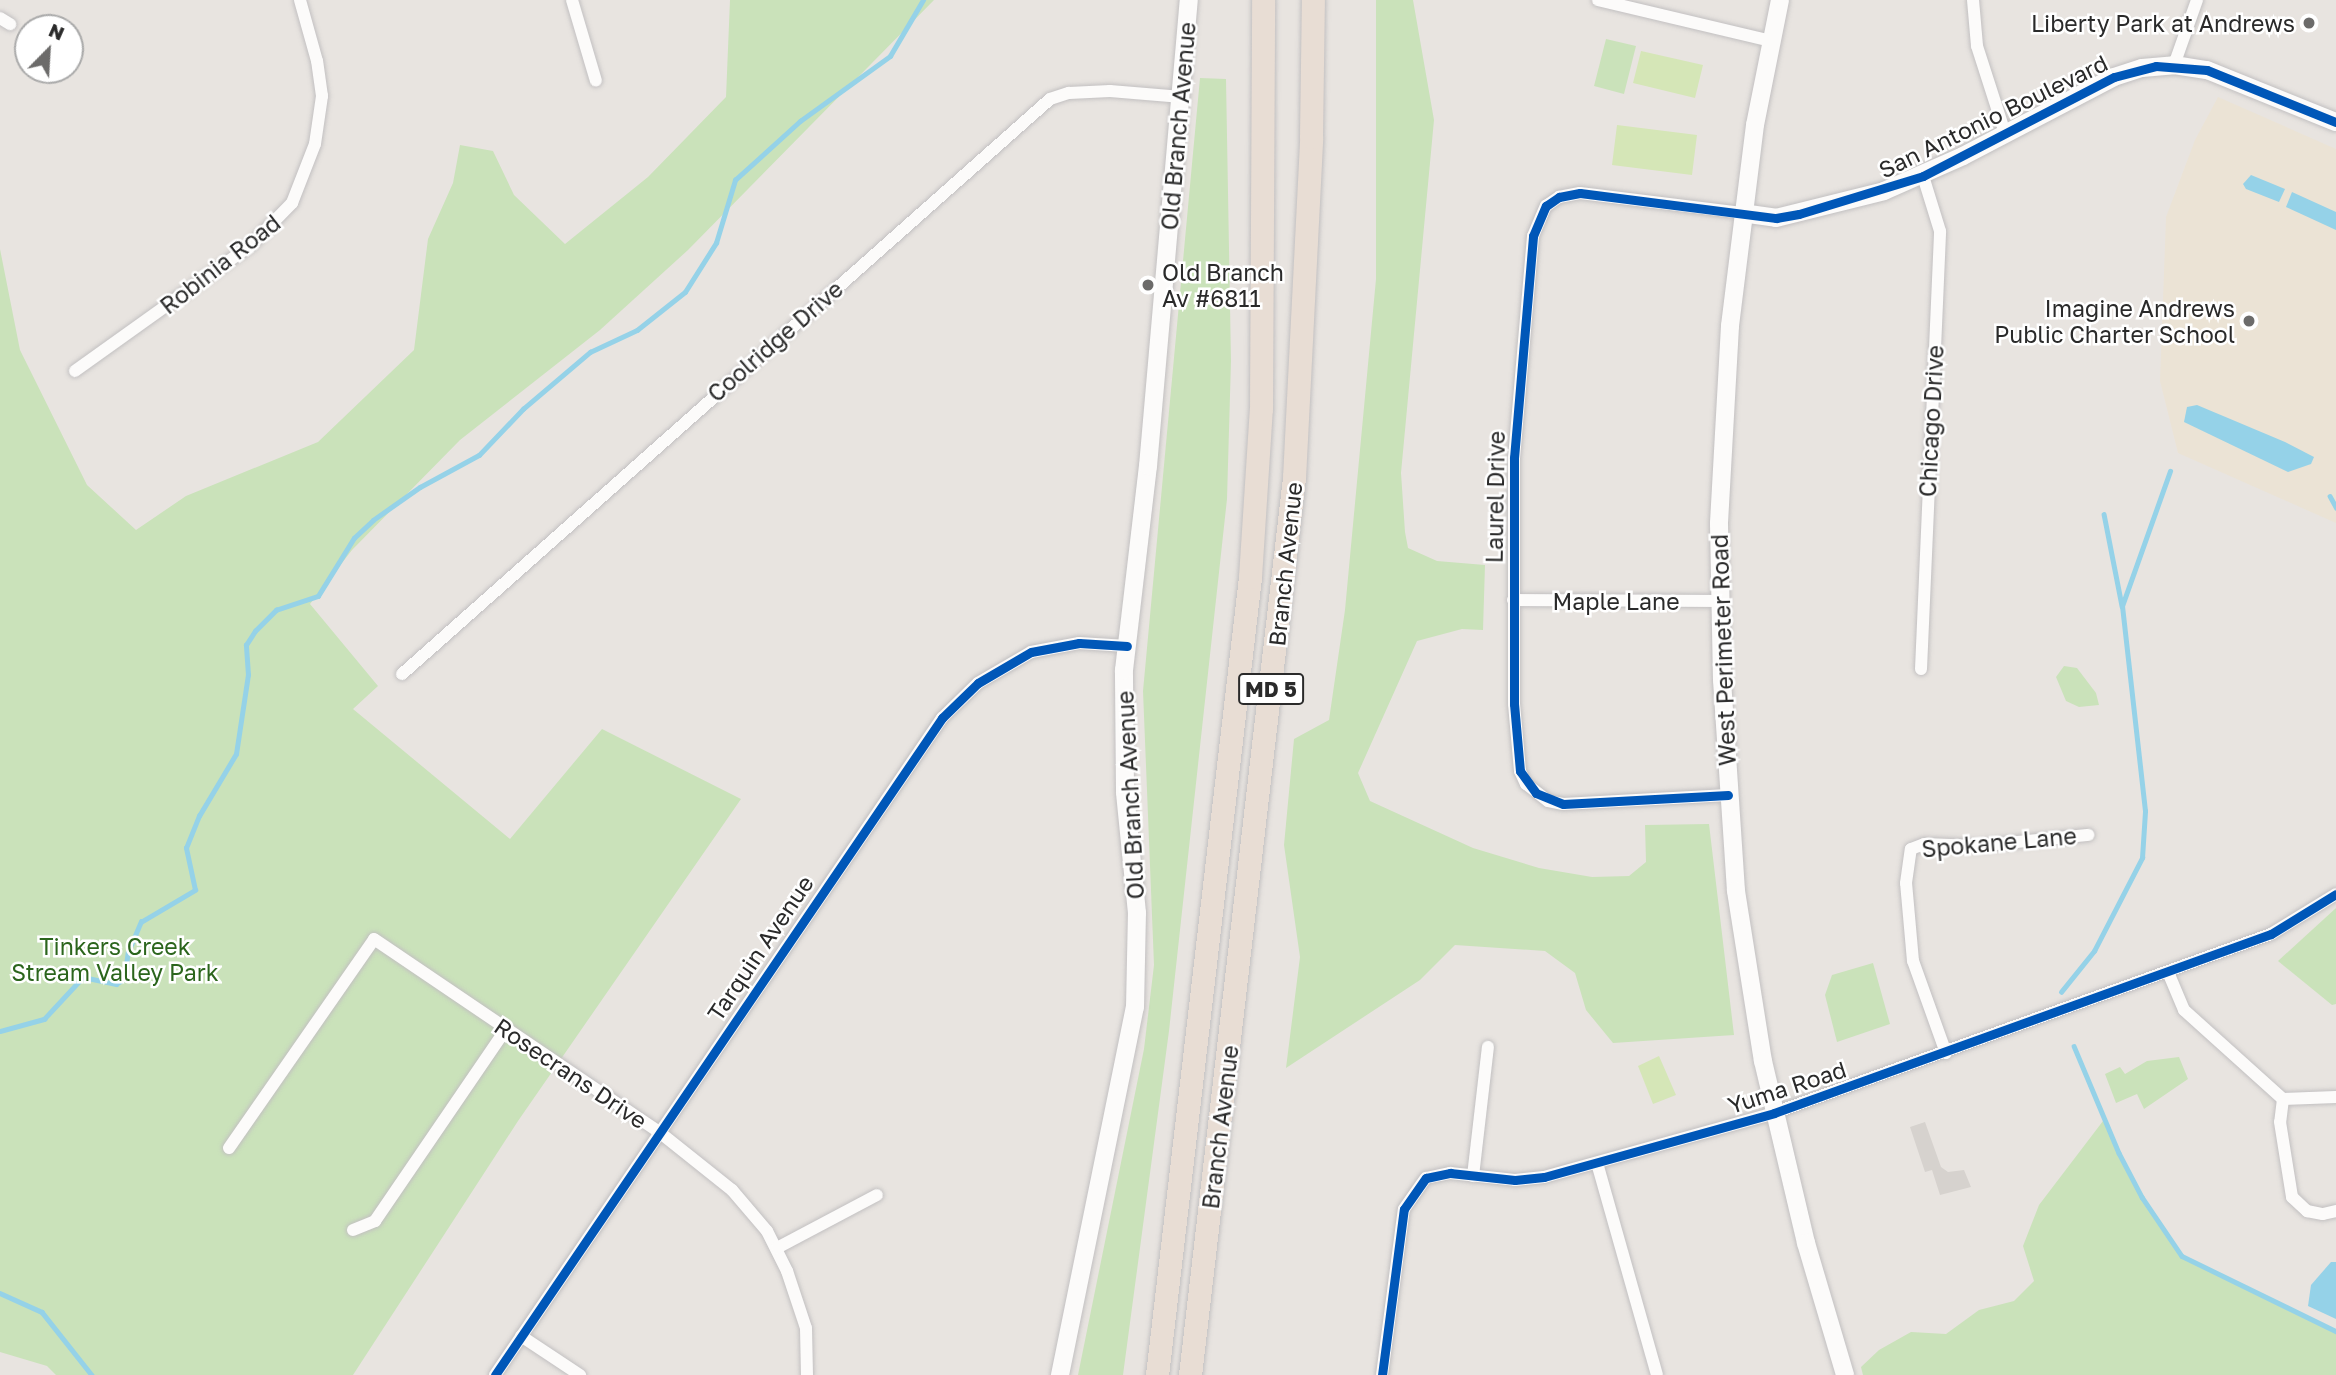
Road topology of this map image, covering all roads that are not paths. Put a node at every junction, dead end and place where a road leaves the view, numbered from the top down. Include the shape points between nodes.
1 (300, 0) edge
2 (572, 0) edge
3 (1189, 0) edge
4 (1263, 0) edge
5 (1312, 0) edge
6 (1598, 0) edge
7 (1780, 0) edge
8 (1973, 0) edge
9 (2197, 0) edge
10 (1772, 40) junction
11 (2174, 65) junction
12 (596, 81) dead end
13 (1182, 97) junction
14 (2336, 122) edge
15 (2005, 133) junction
16 (1923, 176) junction
17 (1742, 213) junction
18 (75, 371) dead end
19 (1513, 600) junction
20 (1719, 601) junction
21 (1127, 646) junction
22 (1921, 669) dead end
23 (402, 674) dead end
24 (1728, 795) junction
25 (2088, 835) dead end
26 (2336, 894) edge
27 (2168, 972) junction
28 (506, 1029) junction
29 (1488, 1047) dead end
30 (1946, 1053) junction
31 (2336, 1097) edge
32 (2283, 1099) junction
33 (1774, 1113) junction
34 (658, 1131) junction
35 (229, 1147) dead end
36 (1597, 1163) junction
37 (1473, 1176) junction
38 (877, 1195) dead end
39 (2336, 1211) edge
40 (353, 1230) dead end
41 (777, 1248) junction
42 (521, 1336) junction
43 (495, 1375) edge
44 (580, 1375) edge
45 (807, 1375) edge
46 (1060, 1375) edge
47 (1157, 1375) edge
48 (1190, 1375) edge
49 (1382, 1375) edge
50 (1657, 1375) edge
51 (1845, 1375) edge

1 - 18 street, Robinia Road via 322,96 315,144 292,203 251,245
2 - 12 street
3 - 13 street, Old Branch Avenue
4 - 47 highway, Branch Avenue / MD 5 via 1262,382 1250,577
5 - 48 highway, Branch Avenue / MD 5 via 1312,124 1294,478
6 - 10 street
7 - 10 street, West Perimeter Road
8 - 15 street via 1977,46
9 - 11 street
10 - 17 street, West Perimeter Road
11 - 14 street, San Antonio Boulevard via 2207,70
11 - 15 street, San Antonio Boulevard via 2114,77
13 - 21 street, Old Branch Avenue
13 - 23 street, Coolridge Drive via 1110,91 1050,99
15 - 16 street, San Antonio Boulevard
16 - 17 street, San Antonio Boulevard via 1799,214 1776,218
16 - 22 street, Chicago Drive via 1940,231
17 - 19 street, Laurel Drive via 1580,193 1559,197 1537,219 1519,366
17 - 20 street, West Perimeter Road via 1721,444
19 - 20 street, Maple Lane
19 - 24 street, Laurel Drive via 1520,771 1536,793 1563,804
20 - 24 street, West Perimeter Road
21 - 34 street, Tarquin Avenue via 1079,643 1042,648 1006,664 955,705 925,740
21 - 46 street, Old Branch Avenue via 1124,754 1137,913 1135,1007
24 - 33 street, West Perimeter Road via 1746,968
25 - 30 street, Spokane Lane via 2003,844 1924,844 1911,849 1906,883 1913,961
26 - 27 street, Yuma Road via 2271,934
27 - 30 street, Yuma Road
27 - 32 street via 2184,1010
28 - 34 street, Rosecrans Drive
28 - 35 street, Rosecrans Drive via 374,939
28 - 40 street via 374,1221
29 - 37 street
30 - 33 street, Yuma Road
31 - 32 street
32 - 39 street via 2280,1122 2292,1197 2307,1211
33 - 36 street, Yuma Road
33 - 51 street, West Perimeter Road
34 - 41 street, Rosecrans Drive via 732,1190
34 - 42 street, Tarquin Avenue
36 - 37 street, Yuma Road via 1528,1180
36 - 50 street
37 - 49 street, Yuma Road via 1433,1175 1409,1198
38 - 41 street
41 - 45 street, Rosecrans Drive via 804,1318
42 - 43 street, Tarquin Avenue
42 - 44 street

